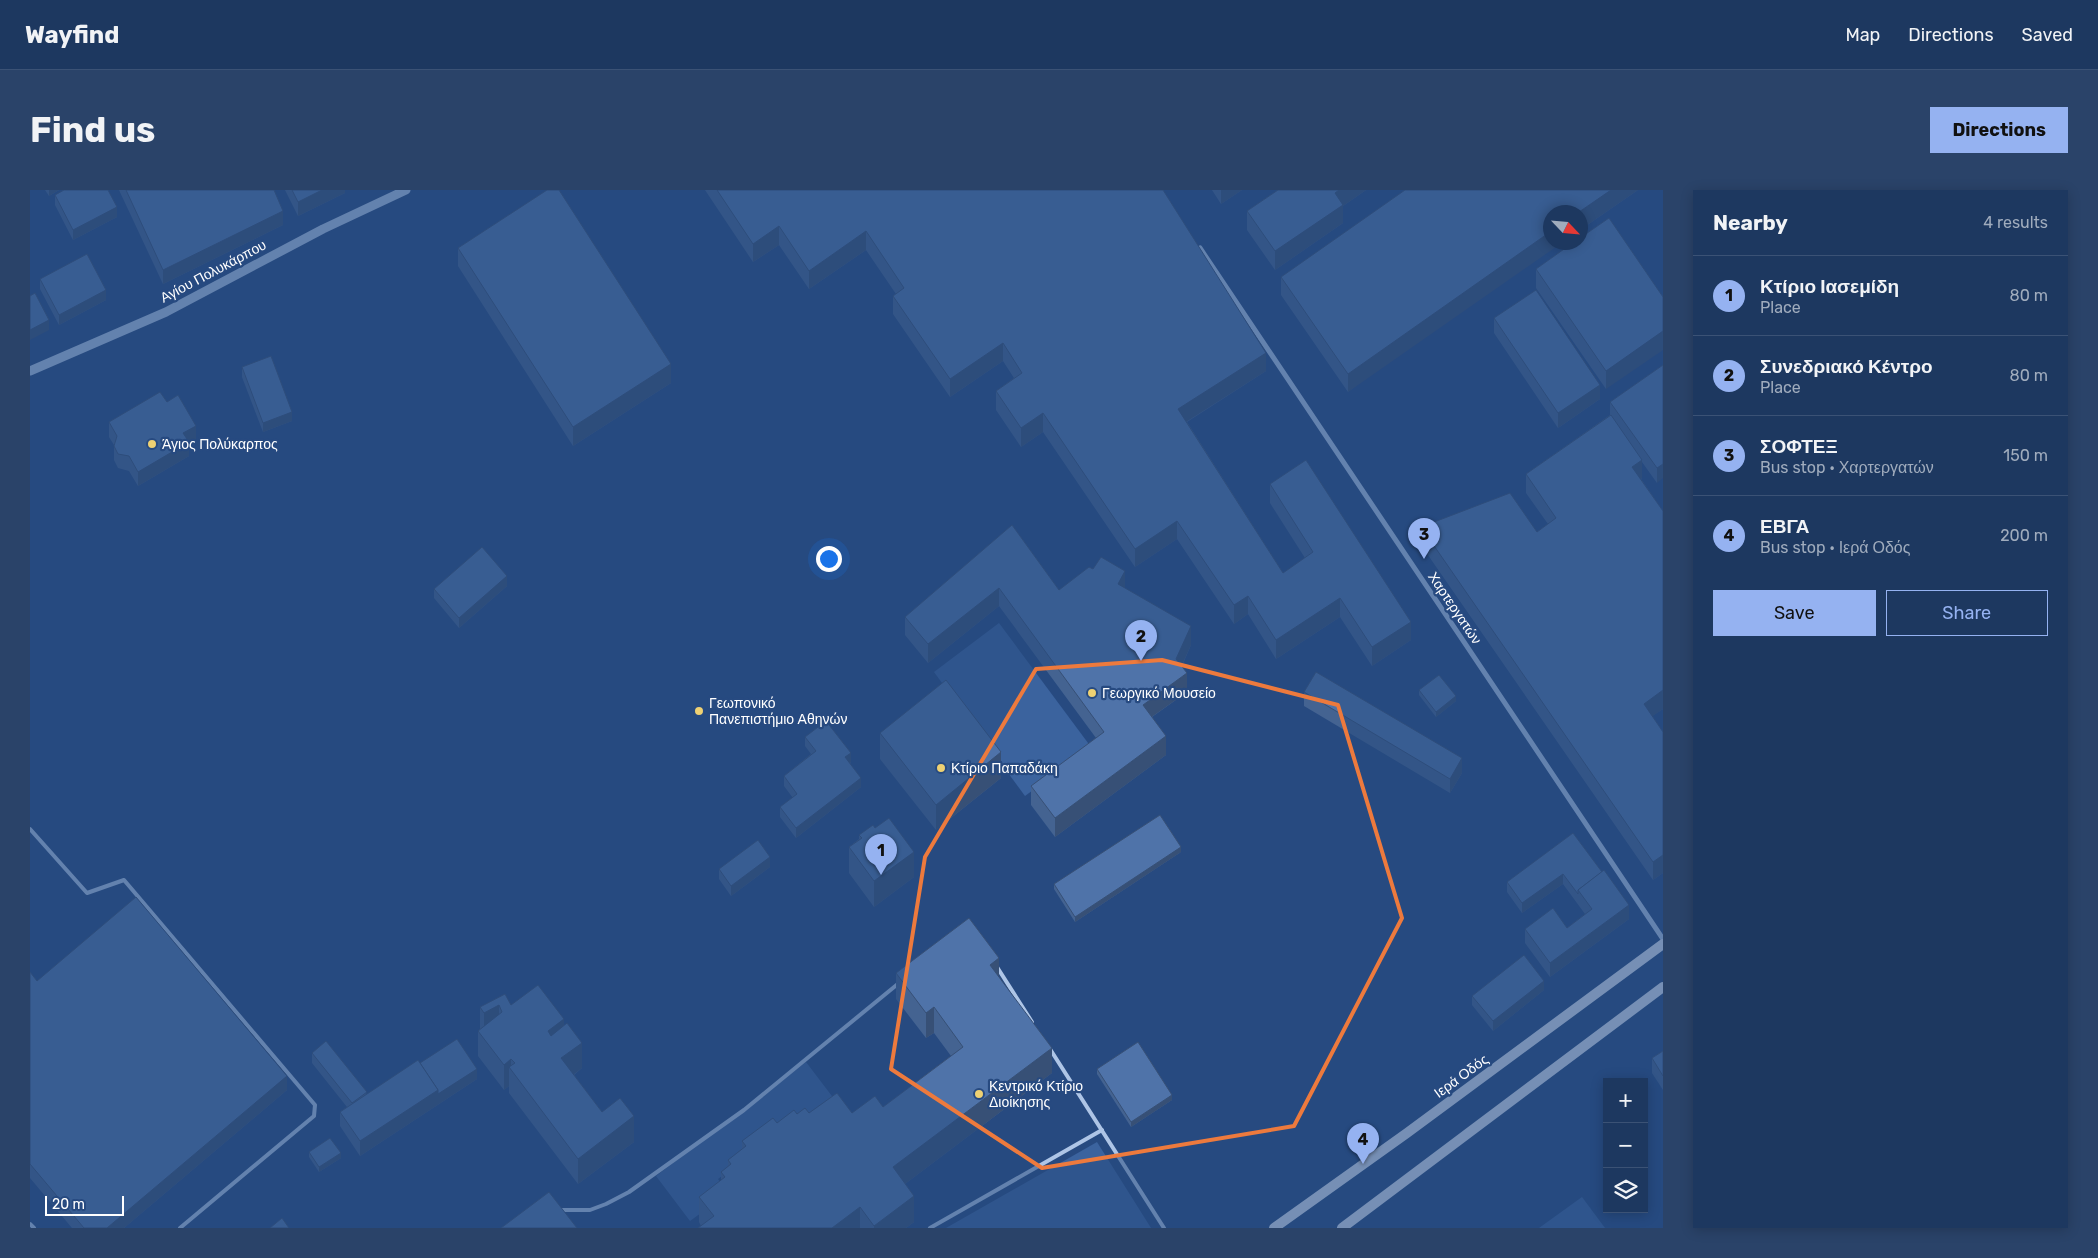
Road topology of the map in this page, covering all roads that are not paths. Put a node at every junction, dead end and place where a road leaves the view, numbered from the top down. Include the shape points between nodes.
1 (406, 190) edge
2 (1194, 239) edge
3 (30, 371) edge
4 (30, 829) edge
5 (1663, 939) edge
6 (1663, 944) edge
7 (995, 964) edge
8 (904, 979) edge
9 (1663, 987) edge
10 (1038, 1031) edge
11 (1049, 1047) edge
12 (1102, 1130) junction
13 (555, 1211) edge
14 (30, 1224) edge
15 (34, 1228) edge
16 (180, 1228) edge
17 (930, 1228) edge
18 (1164, 1228) edge
19 (1274, 1228) edge
20 (1342, 1228) edge

1 - 3 street, Αγίου Πολυκάρπου via 323,229 166,312
2 - 5 street, Χαρτεργατών
4 - 16 lane via 87,893 124,880 315,1105 314,1116
6 - 19 main road, Ιερά Οδός
7 - 10 lane
8 - 13 lane via 744,1110 629,1192 590,1210
9 - 20 main road
11 - 12 lane
12 - 17 lane
12 - 18 lane
14 - 15 lane

